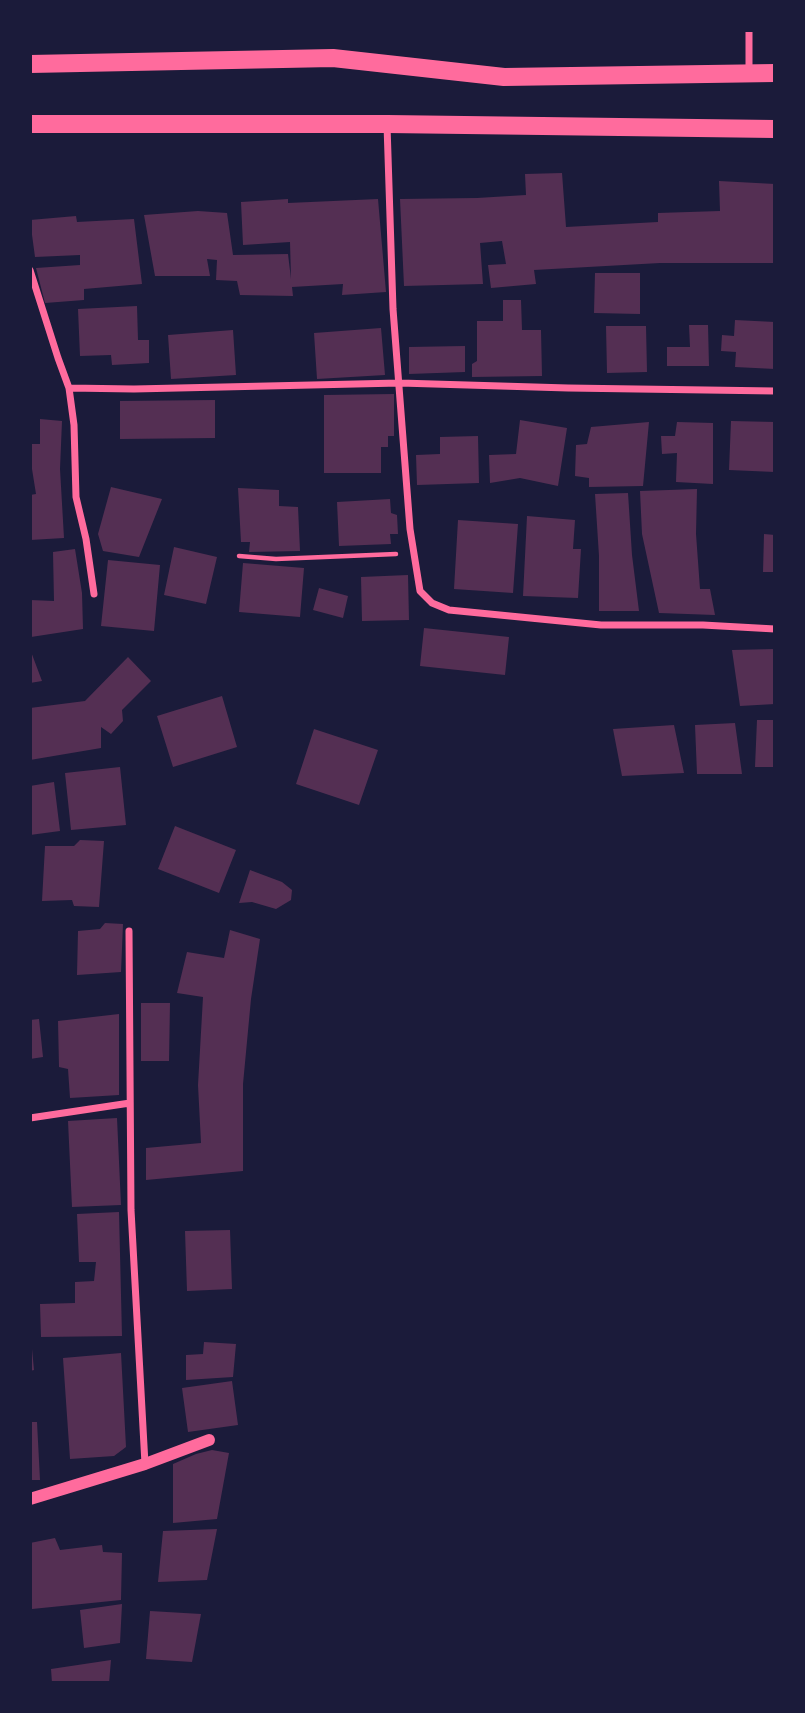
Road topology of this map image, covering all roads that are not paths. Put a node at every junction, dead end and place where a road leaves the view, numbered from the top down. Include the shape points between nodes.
1 (749, 30) edge
2 (30, 64) edge
3 (749, 73) junction
4 (775, 74) edge
5 (30, 124) edge
6 (387, 124) junction
7 (775, 129) edge
8 (30, 270) edge
9 (400, 383) junction
10 (69, 388) junction
11 (775, 391) edge
12 (94, 594) dead end
13 (775, 629) edge
14 (129, 932) dead end
15 (130, 1103) junction
16 (30, 1118) edge
17 (209, 1440) dead end
18 (145, 1464) junction
19 (30, 1499) edge

1 - 3 street
2 - 3 main road via 333,58 504,77
3 - 4 main road
5 - 6 main road
6 - 7 main road
6 - 9 street
8 - 10 street
9 - 10 street
9 - 11 street
9 - 13 street via 410,529 420,591 432,603 449,610 601,625
10 - 12 street via 75,425 76,497
14 - 15 street
15 - 16 street
15 - 18 street
17 - 18 street
18 - 19 street

